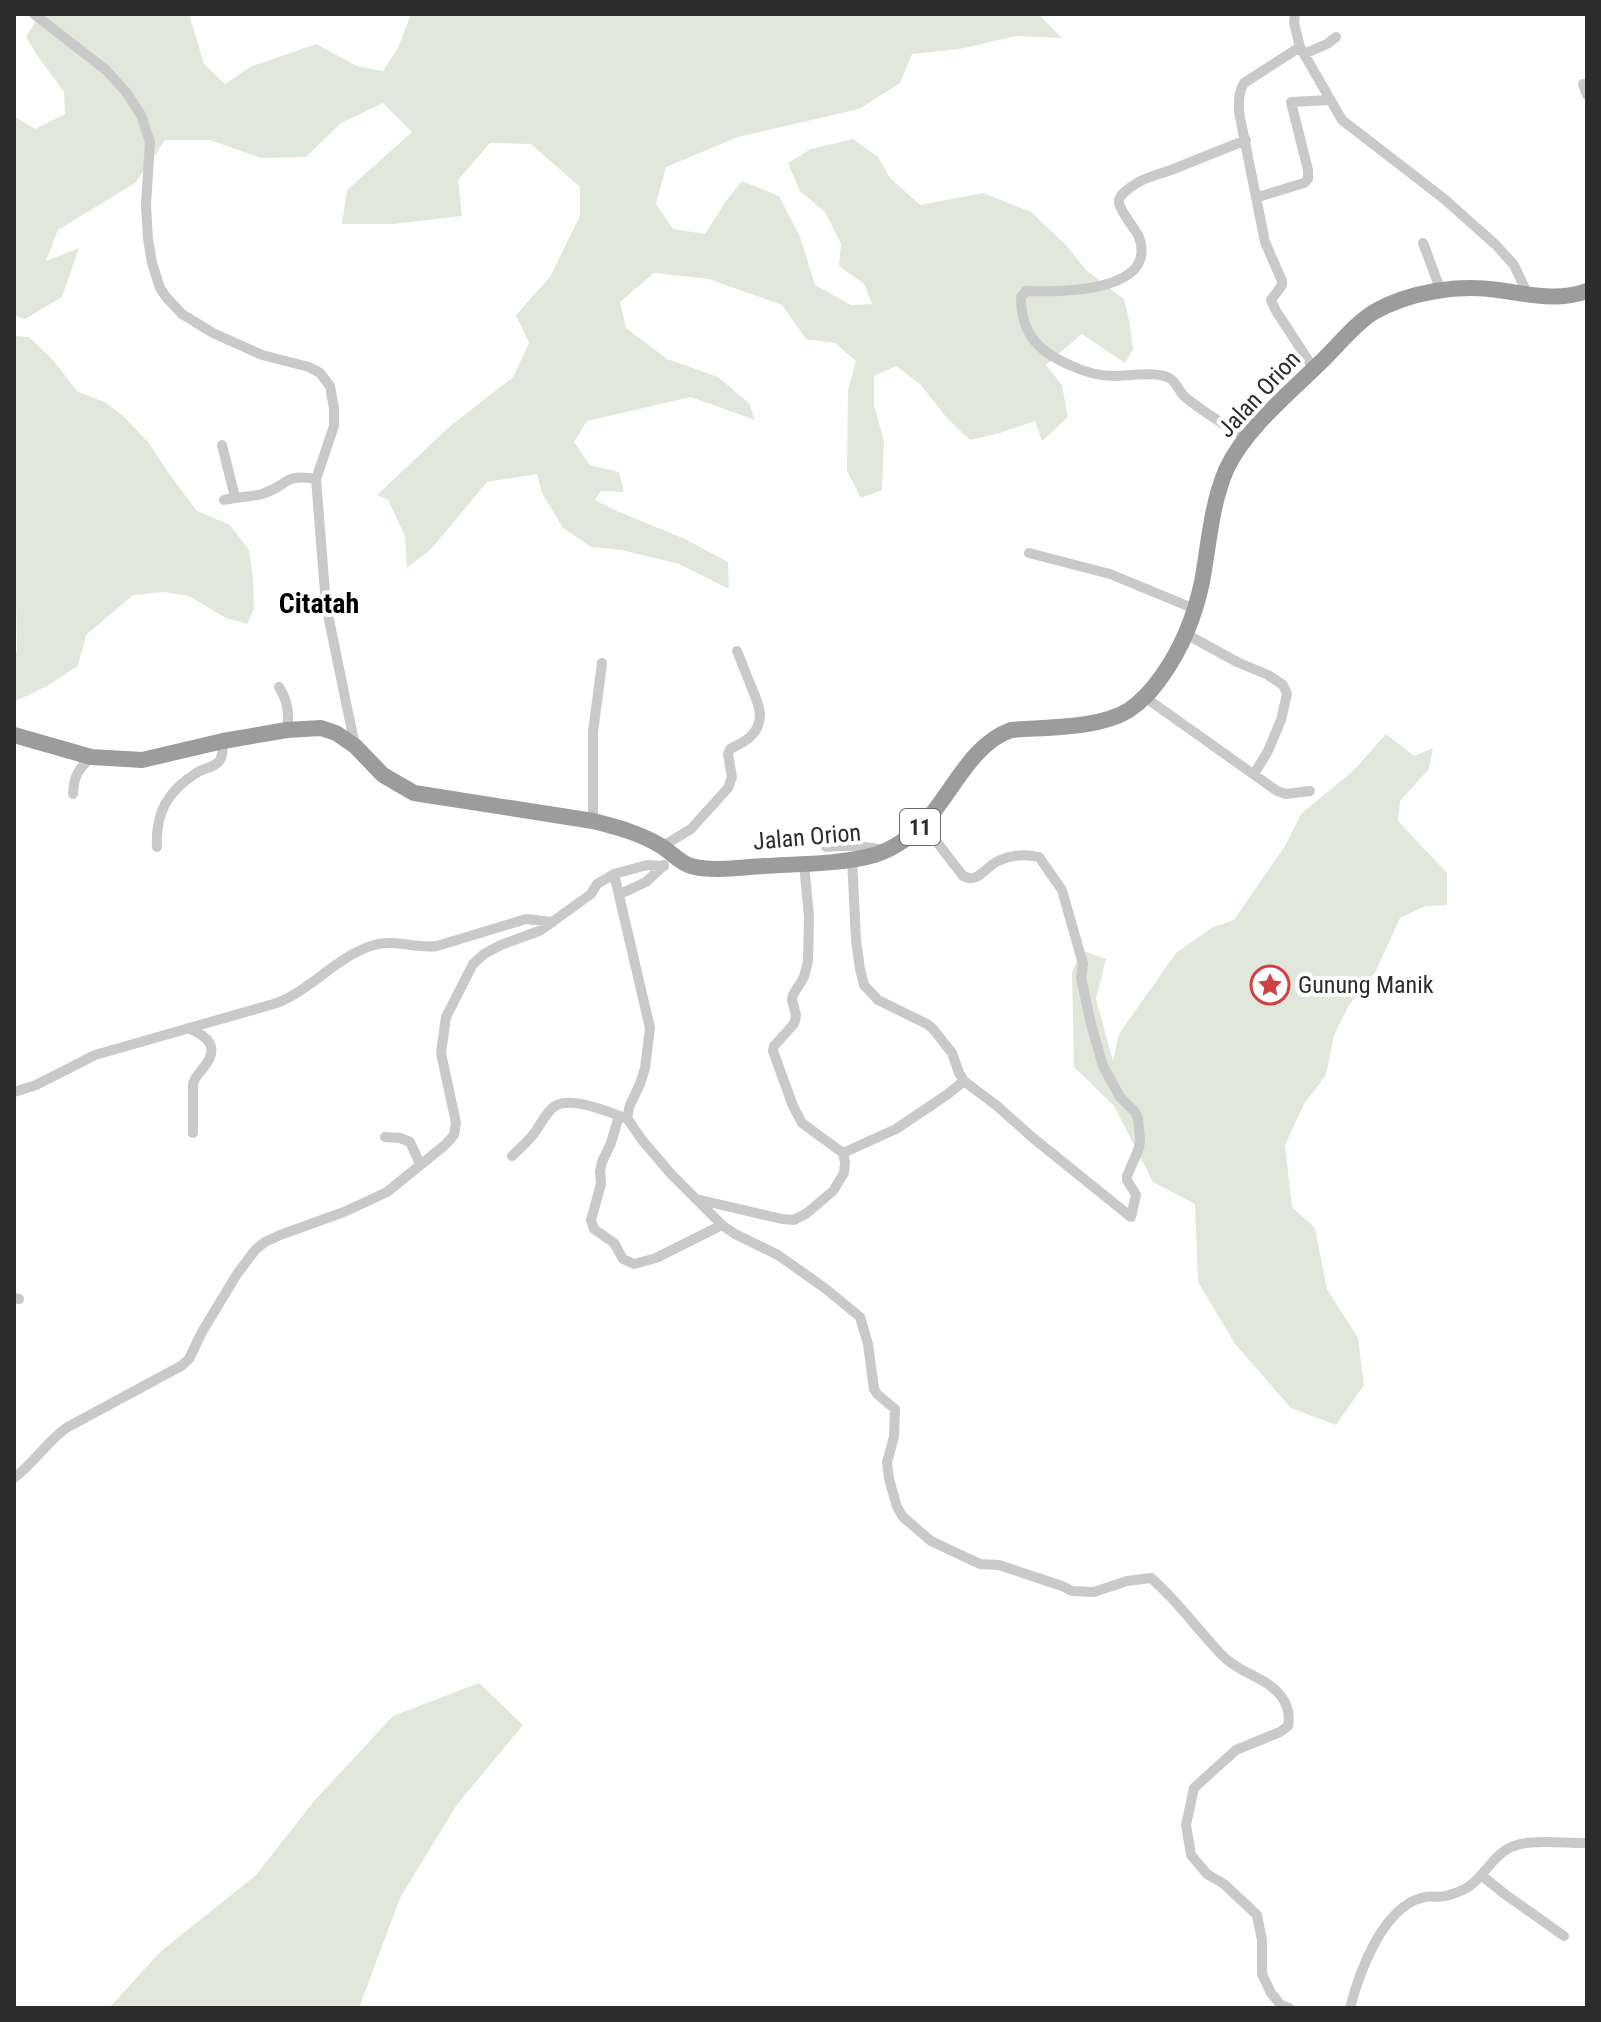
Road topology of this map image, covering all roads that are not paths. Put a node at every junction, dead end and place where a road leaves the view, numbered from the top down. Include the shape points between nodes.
1 (34, 14) edge
2 (1295, 14) edge
3 (1336, 37) dead end
4 (1302, 50) junction
5 (1330, 100) junction
6 (1246, 140) junction
7 (1258, 197) junction
8 (1423, 243) dead end
9 (1441, 291) junction
10 (1587, 291) edge
11 (1528, 295) junction
12 (1314, 369) junction
13 (1246, 438) junction
14 (222, 445) dead end
15 (316, 479) junction
16 (1029, 553) dead end
17 (1195, 609) junction
18 (1186, 634) junction
19 (737, 651) dead end
20 (602, 663) dead end
21 (279, 687) dead end
22 (1146, 698) junction
23 (287, 730) junction
24 (14, 735) edge
25 (223, 741) junction
26 (355, 746) junction
27 (91, 757) junction
28 (1254, 774) junction
29 (1310, 791) dead end
30 (73, 794) dead end
31 (593, 821) junction
32 (923, 824) junction
33 (663, 846) junction
34 (157, 847) dead end
35 (826, 847) dead end
36 (886, 851) junction
37 (852, 859) junction
38 (684, 863) junction
39 (804, 864) junction
40 (664, 866) junction
41 (614, 874) junction
42 (620, 894) junction
43 (553, 922) junction
44 (188, 1028) junction
45 (964, 1081) junction
46 (14, 1092) edge
47 (623, 1117) junction
48 (193, 1133) dead end
49 (385, 1137) dead end
50 (843, 1153) junction
51 (512, 1156) dead end
52 (420, 1164) junction
53 (694, 1198) junction
54 (722, 1225) junction
55 (14, 1478) edge
56 (1587, 1843) edge
57 (1481, 1875) junction
58 (1564, 1936) dead end
59 (1289, 2008) edge
60 (1350, 2008) edge

1 - 15 street via 106,70 141,115 150,142 148,239 166,297 213,333 262,355 309,367 325,378 334,426
2 - 4 street
3 - 4 street
4 - 5 street
4 - 6 street via 1239,90
5 - 7 street via 1291,102 1308,181
5 - 11 street via 1342,120 1496,245 1514,265
6 - 7 street
6 - 13 street via 1138,183 1120,197 1120,208 1143,253 1138,266 1123,278 1096,288 1026,291 1021,297 1024,325 1051,357 1109,376 1168,377 1183,395
7 - 12 street via 1265,242 1282,281 1271,300
8 - 9 street
9 - 11 highway, Jalan Orion / 11
9 - 12 highway, Jalan Orion / 11 via 1374,312
10 - 11 highway, Jalan Orion / 11
12 - 13 highway, Jalan Orion / 11
13 - 17 highway, Jalan Orion / 11 via 1219,490
14 - 15 street via 230,498 261,494 296,477
15 - 26 street via 326,605
16 - 17 street via 1110,574
17 - 18 highway, Jalan Orion / 11
18 - 22 highway, Jalan Orion / 11
18 - 28 street via 1268,675 1286,690 1281,720
19 - 33 street via 759,703 759,724 749,738 730,749 728,788 691,829
20 - 31 street via 593,732
21 - 23 street via 288,709
22 - 28 street
22 - 32 highway, Jalan Orion / 11 via 1106,720 1000,734 975,754
23 - 25 highway
23 - 26 highway via 321,728
24 - 27 highway
25 - 27 highway via 142,760
25 - 34 street via 221,759 175,791 163,807
26 - 31 highway via 383,775 414,793
27 - 30 street via 78,770
28 - 29 street via 1286,794
31 - 33 highway
32 - 36 highway, Jalan Orion / 11
32 - 45 street via 969,879 998,861 1023,854 1039,857 1062,890 1103,1066 1138,1118 1139,1148 1127,1176 1136,1195 1131,1217
33 - 38 highway
35 - 36 street
36 - 37 highway, Jalan Orion / 11
37 - 39 highway, Jalan Orion / 11
37 - 45 street via 864,985 878,1000 933,1029 952,1053
38 - 39 highway, Jalan Orion / 11 via 706,868
38 - 40 street
39 - 50 street via 808,961 793,995 795,1021 773,1051 802,1123
40 - 41 street
40 - 42 street
41 - 42 street
41 - 43 street
42 - 47 street via 650,1028 645,1068
43 - 44 street via 526,919 437,946 375,945 291,997
43 - 52 street via 473,964 446,1017 441,1053 454,1135
44 - 46 street via 95,1055
44 - 48 street via 207,1038 212,1051 193,1084
45 - 50 street via 896,1129
47 - 51 street via 588,1106 556,1106
47 - 53 street
47 - 54 street via 602,1162 591,1220 594,1229 634,1264
49 - 52 street via 410,1142
50 - 53 street via 844,1173 833,1191 794,1220
52 - 55 street via 387,1192 265,1242 237,1274 189,1359 66,1428
53 - 54 street
54 - 59 street via 778,1255 860,1317 874,1389 895,1409 887,1462 897,1507 931,1541 980,1564 999,1565 1072,1591 1094,1592 1151,1578 1226,1660 1261,1679 1286,1704 1288,1726 1236,1750 1194,1788 1186,1825 1191,1855 1257,1915 1262,1974 1271,1993
56 - 57 street via 1534,1842 1506,1849
57 - 58 street
57 - 60 street via 1465,1889 1420,1898 1394,1916 1367,1959

